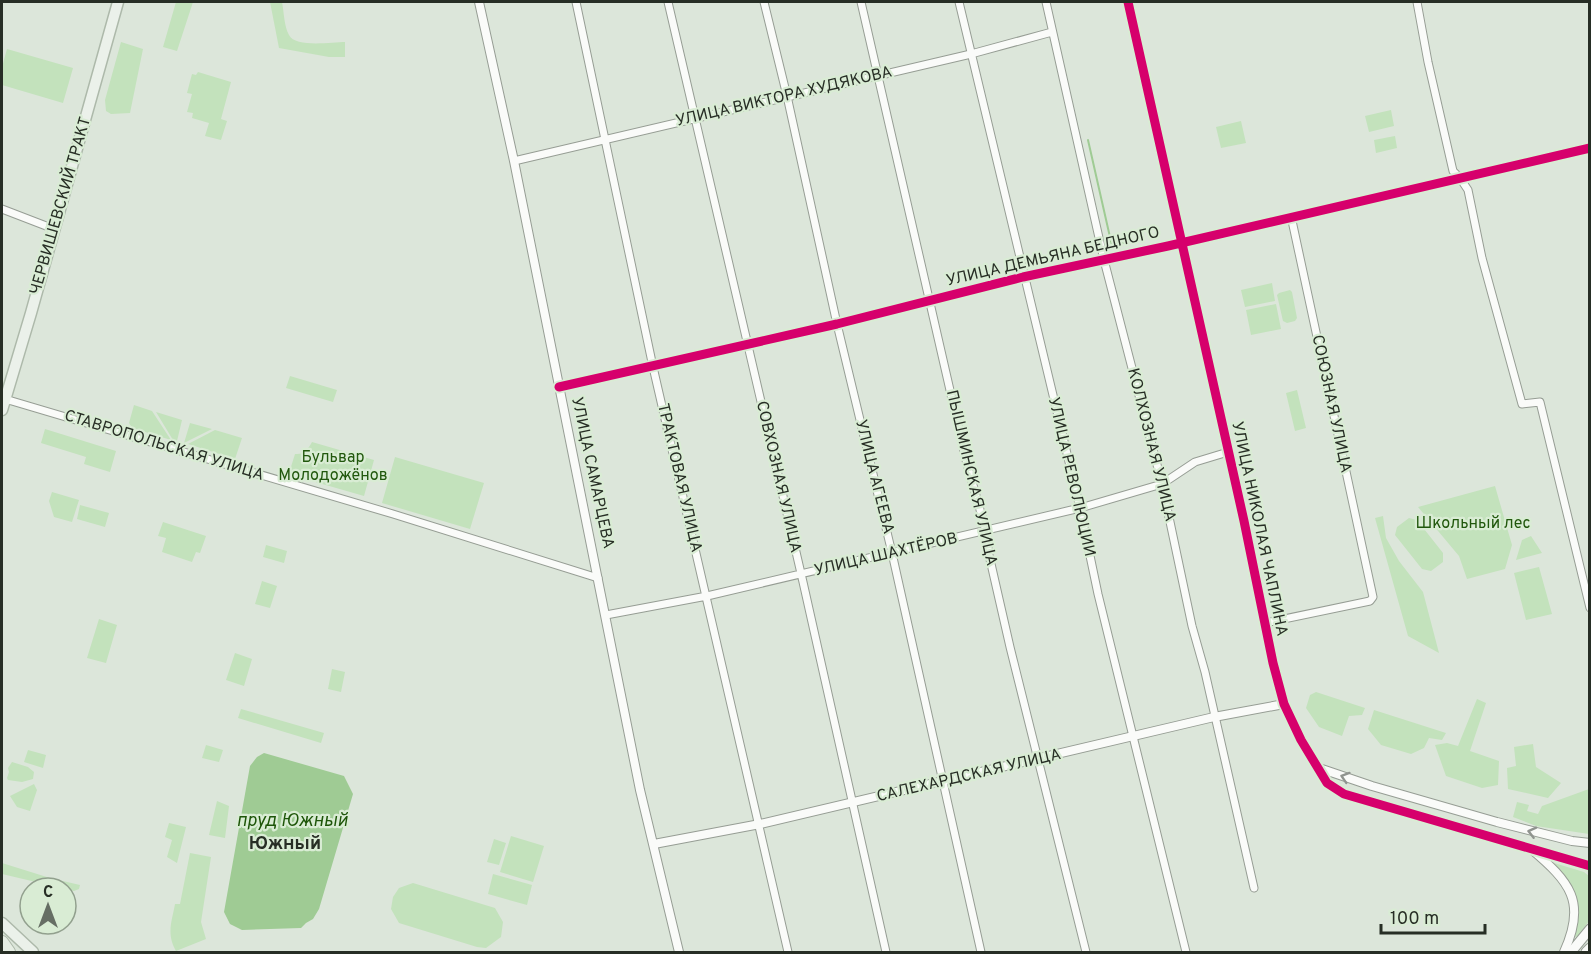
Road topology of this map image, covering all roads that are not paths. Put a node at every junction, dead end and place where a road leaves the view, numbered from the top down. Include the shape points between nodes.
1 (118, 2) edge
2 (479, 2) edge
3 (576, 2) edge
4 (668, 2) edge
5 (764, 2) edge
6 (861, 2) edge
7 (959, 2) edge
8 (1046, 2) edge
9 (1128, 2) edge
10 (1418, 2) edge
11 (1052, 32) junction
12 (971, 54) junction
13 (879, 74) junction
14 (787, 96) junction
15 (696, 117) junction
16 (606, 138) junction
17 (1590, 148) edge
18 (514, 161) junction
19 (1460, 178) junction
20 (2, 209) edge
21 (1291, 216) junction
22 (54, 229) junction
23 (1182, 243) junction
24 (1104, 260) junction
25 (1023, 277) junction
26 (930, 300) junction
27 (837, 324) junction
28 (747, 345) junction
29 (653, 367) junction
30 (559, 387) junction
31 (3, 404) edge
32 (1228, 452) junction
33 (1162, 484) junction
34 (1080, 508) junction
35 (986, 531) junction
36 (892, 554) junction
37 (801, 574) junction
38 (598, 578) junction
39 (707, 597) junction
40 (1590, 608) edge
41 (606, 615) junction
42 (1265, 623) junction
43 (1284, 704) junction
44 (1214, 717) junction
45 (1133, 738) junction
46 (1039, 760) junction
47 (1319, 768) junction
48 (944, 782) junction
49 (853, 802) junction
50 (760, 824) junction
51 (1590, 843) edge
52 (654, 844) junction
53 (1528, 847) junction
54 (1590, 866) edge
55 (1254, 888) dead end
56 (2, 923) edge
57 (1590, 929) edge
58 (2, 942) edge
59 (1590, 948) edge
60 (9, 952) edge
61 (33, 952) edge
62 (679, 952) edge
63 (788, 952) edge
64 (886, 952) edge
65 (981, 952) edge
66 (1086, 952) edge
67 (1186, 952) edge
68 (1564, 952) edge
69 (1571, 952) edge
70 (1586, 952) edge

1 - 22 main road, ЧЕРВИШЕВСКИЙ ТРАКТ
2 - 18 street, УЛИЦА САМАРЦЕВА
3 - 16 street, ТРАКТОВАЯ УЛИЦА
4 - 15 street, СОВХОЗНАЯ УЛИЦА
5 - 14 street, УЛИЦА АГЕЕВА
6 - 13 street, ПЫШМИНСКАЯ УЛИЦА
7 - 12 street, УЛИЦА РЕВОЛЮЦИИ
8 - 11 street, КОЛХОЗНАЯ УЛИЦА
9 - 23 street, УЛИЦА НИКОЛАЯ ЧАПЛИНА
10 - 19 street via 1452,171
11 - 12 street, УЛИЦА ВИКТОРА ХУДЯКОВА
11 - 24 street, КОЛХОЗНАЯ УЛИЦА
12 - 13 street, УЛИЦА ВИКТОРА ХУДЯКОВА
12 - 25 street, УЛИЦА РЕВОЛЮЦИИ
13 - 14 street, УЛИЦА ВИКТОРА ХУДЯКОВА
13 - 26 street, ПЫШМИНСКАЯ УЛИЦА
14 - 15 street, УЛИЦА ВИКТОРА ХУДЯКОВА
14 - 27 street, УЛИЦА АГЕЕВА
15 - 16 street, УЛИЦА ВИКТОРА ХУДЯКОВА
15 - 28 street, СОВХОЗНАЯ УЛИЦА
16 - 18 street, УЛИЦА ВИКТОРА ХУДЯКОВА
16 - 29 street, ТРАКТОВАЯ УЛИЦА
17 - 19 street, УЛИЦА ДЕМЬЯНА БЕДНОГО
18 - 30 street, УЛИЦА САМАРЦЕВА
19 - 21 street, УЛИЦА ДЕМЬЯНА БЕДНОГО
19 - 40 street via 1468,190 1482,258 1522,404 1540,402
20 - 22 street
21 - 23 street, УЛИЦА ДЕМЬЯНА БЕДНОГО
21 - 42 street, СОЮЗНАЯ УЛИЦА via 1373,597 1370,601
22 - 31 main road, ЧЕРВИШЕВСКИЙ ТРАКТ
23 - 24 street, УЛИЦА ДЕМЬЯНА БЕДНОГО
23 - 32 street, УЛИЦА НИКОЛАЯ ЧАПЛИНА
24 - 25 street, УЛИЦА ДЕМЬЯНА БЕДНОГО
24 - 33 street, КОЛХОЗНАЯ УЛИЦА
25 - 26 street, УЛИЦА ДЕМЬЯНА БЕДНОГО
25 - 34 street, УЛИЦА РЕВОЛЮЦИИ
26 - 27 street, УЛИЦА ДЕМЬЯНА БЕДНОГО
26 - 35 street, ПЫШМИНСКАЯ УЛИЦА
27 - 28 street, УЛИЦА ДЕМЬЯНА БЕДНОГО
27 - 36 street, УЛИЦА АГЕЕВА
28 - 29 street, УЛИЦА ДЕМЬЯНА БЕДНОГО
28 - 37 street, СОВХОЗНАЯ УЛИЦА
29 - 30 street, УЛИЦА ДЕМЬЯНА БЕДНОГО
29 - 39 street, ТРАКТОВАЯ УЛИЦА
30 - 38 street, УЛИЦА САМАРЦЕВА
31 - 38 street, СТАВРОПОЛЬСКАЯ УЛИЦА via 393,514
32 - 33 street, УЛИЦА ШАХТЁРОВ via 1195,462
32 - 42 street, УЛИЦА НИКОЛАЯ ЧАПЛИНА
33 - 34 street, УЛИЦА ШАХТЁРОВ
33 - 44 street, КОЛХОЗНАЯ УЛИЦА
34 - 35 street, УЛИЦА ШАХТЁРОВ
34 - 45 street, УЛИЦА РЕВОЛЮЦИИ
35 - 36 street, УЛИЦА ШАХТЁРОВ
35 - 46 street, ПЫШМИНСКАЯ УЛИЦА
36 - 37 street, УЛИЦА ШАХТЁРОВ
36 - 48 street, УЛИЦА АГЕЕВА
37 - 39 street, УЛИЦА ШАХТЁРОВ
37 - 49 street, СОВХОЗНАЯ УЛИЦА
38 - 41 street, УЛИЦА САМАРЦЕВА
39 - 41 street, УЛИЦА ШАХТЁРОВ
39 - 50 street, ТРАКТОВАЯ УЛИЦА
41 - 52 street, УЛИЦА САМАРЦЕВА
42 - 43 street, УЛИЦА НИКОЛАЯ ЧАПЛИНА
43 - 44 street, САЛЕХАРДСКАЯ УЛИЦА
43 - 47 street, УЛИЦА НИКОЛАЯ ЧАПЛИНА
44 - 45 street, САЛЕХАРДСКАЯ УЛИЦА
44 - 55 street, КОЛХОЗНАЯ УЛИЦА
45 - 46 street, САЛЕХАРДСКАЯ УЛИЦА
45 - 67 street, УЛИЦА РЕВОЛЮЦИИ
46 - 48 street, САЛЕХАРДСКАЯ УЛИЦА
46 - 66 street, ПЫШМИНСКАЯ УЛИЦА
51 -> 47 street via 1497,822
47 - 53 street, УЛИЦА НИКОЛАЯ ЧАПЛИНА via 1327,783 1344,794
48 - 49 street, САЛЕХАРДСКАЯ УЛИЦА
48 - 65 street, УЛИЦА АГЕЕВА
49 - 50 street, САЛЕХАРДСКАЯ УЛИЦА
49 - 64 street, СОВХОЗНАЯ УЛИЦА
50 - 52 street, САЛЕХАРДСКАЯ УЛИЦА
50 - 63 street, ТРАКТОВАЯ УЛИЦА
52 - 62 street, УЛИЦА САМАРЦЕВА
53 - 54 street, УЛИЦА НИКОЛАЯ ЧАПЛИНА
53 - 68 street via 1557,873 1570,891 1574,918
56 - 61 main road
57 - 69 main road
58 - 60 highway
59 - 70 main road

